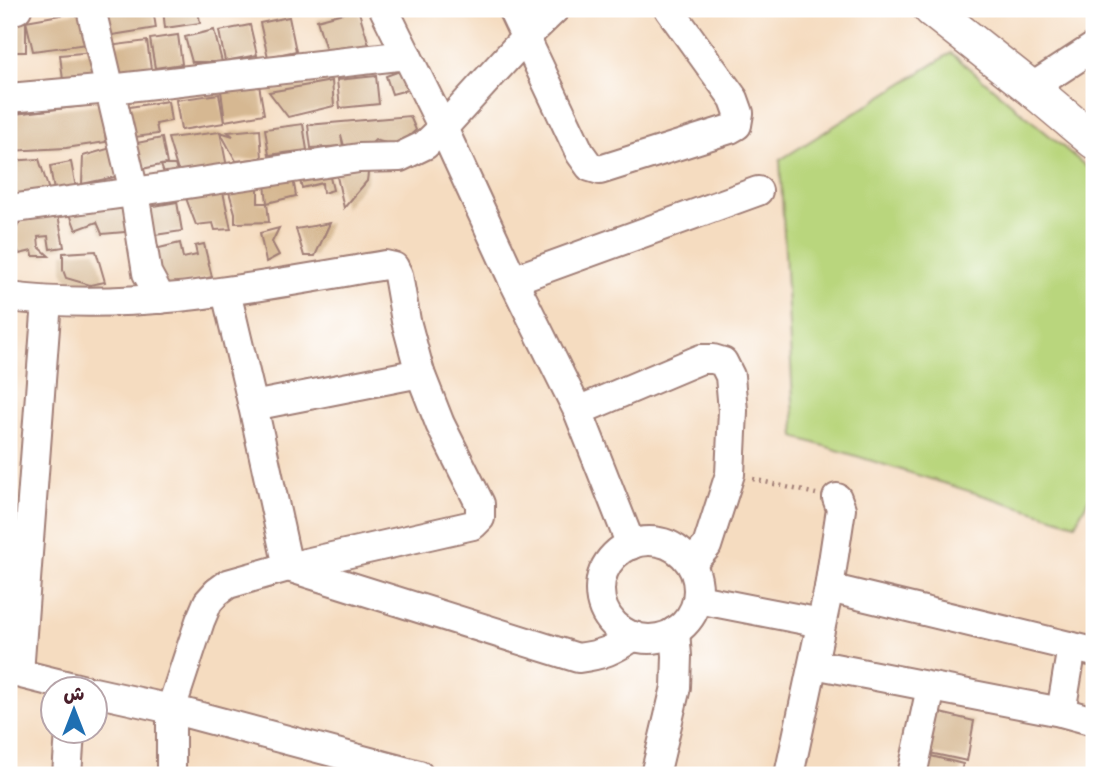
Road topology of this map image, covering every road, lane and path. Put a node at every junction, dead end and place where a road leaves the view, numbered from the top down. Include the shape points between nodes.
1 (17, 9) edge
2 (91, 9) edge
3 (384, 9) edge
4 (512, 9) edge
5 (555, 9) edge
6 (669, 9) edge
7 (931, 9) edge
8 (9, 10) edge
9 (526, 37) junction
10 (1094, 47) edge
11 (407, 55) junction
12 (1031, 88) junction
13 (110, 89) junction
14 (9, 98) edge
15 (443, 128) junction
16 (1094, 141) edge
17 (758, 191) dead end
18 (134, 192) junction
19 (9, 209) edge
20 (513, 280) junction
21 (226, 292) junction
22 (9, 297) edge
23 (160, 299) junction
24 (47, 301) junction
25 (420, 373) junction
26 (253, 406) junction
27 (578, 411) junction
28 (730, 474) junction
29 (837, 499) joint
30 (631, 545) junction
31 (691, 564) junction
32 (288, 567) junction
33 (829, 588) junction
34 (698, 599) junction
35 (821, 623) junction
36 (675, 631) junction
37 (634, 636) junction
38 (1083, 649) edge
39 (814, 664) junction
40 (14, 672) edge
41 (38, 678) edge
42 (931, 688) junction
43 (108, 695) edge
44 (172, 709) junction
45 (1061, 712) junction
46 (1094, 721) edge
47 (69, 746) edge
48 (67, 775) edge
49 (171, 775) edge
50 (419, 775) edge
51 (655, 775) edge
52 (789, 775) edge
53 (912, 775) edge

1 - 8 street
2 - 13 street
3 - 11 street
4 - 9 street
5 - 9 street
6 - 9 street via 734,99 737,125 600,170 590,167 580,153
7 - 12 main road
9 - 15 street
10 - 12 street
11 - 13 street
11 - 15 street
12 - 16 main road
13 - 14 street
13 - 18 street
15 - 18 street via 425,145 400,157 359,158
15 - 20 street
17 - 20 street
18 - 19 street
18 - 23 street via 147,273
20 - 27 street
21 - 23 street
21 - 25 street via 394,267
21 - 26 street
22 - 24 street
23 - 24 street
24 - 40 street
25 - 26 street
25 - 32 street via 480,504 480,518 473,525
26 - 32 street
27 - 28 street via 701,359 723,362 730,376 733,411
27 - 30 street
28 - 29 path
28 - 31 street via 707,546
29 - 33 street via 841,509
30 - 31 street via 665,544 680,551
30 - 37 street via 608,563 600,591 610,619
31 - 34 street
32 - 37 street via 578,658 600,655
32 - 44 street via 228,584 208,602
33 - 35 street
33 - 38 street
34 - 35 street
34 - 36 street via 686,623
35 - 39 street
36 - 37 street via 648,639
36 - 51 street via 676,687
38 - 45 street
39 - 42 street
39 - 52 street
40 - 41 street
42 - 45 street
42 - 53 street
43 - 44 street
44 - 49 street
44 - 50 street
45 - 46 street
47 - 48 street

